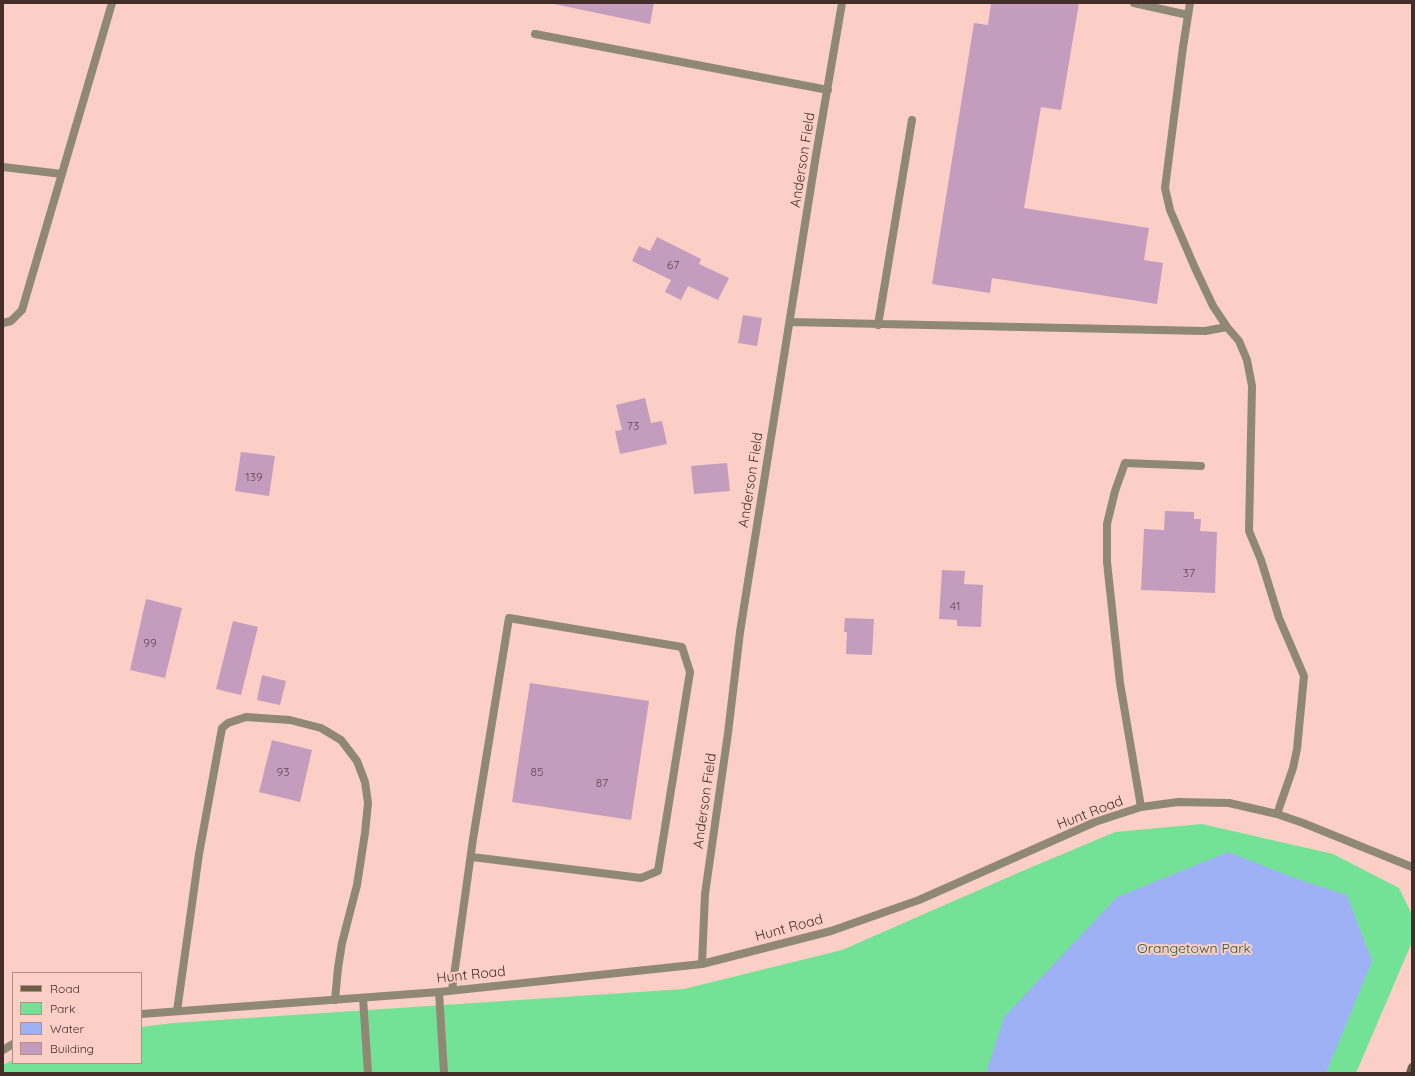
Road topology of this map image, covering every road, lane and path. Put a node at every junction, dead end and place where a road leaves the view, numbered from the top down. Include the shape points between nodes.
1 (112, 3) edge
2 (842, 3) edge
3 (1134, 3) edge
4 (1190, 3) edge
5 (1188, 14) junction
6 (535, 34) dead end
7 (828, 90) junction
8 (912, 120) dead end
9 (3, 167) edge
10 (62, 174) junction
11 (790, 322) junction
12 (3, 323) edge
13 (878, 324) junction
14 (1227, 327) junction
15 (1201, 466) dead end
16 (1141, 807) junction
17 (1277, 814) junction
18 (472, 857) junction
19 (1412, 867) edge
20 (702, 964) junction
21 (452, 990) junction
22 (439, 992) junction
23 (363, 998) junction
24 (334, 1000) junction
25 (177, 1011) junction
26 (142, 1014) edge
27 (12, 1045) edge
28 (3, 1050) edge
29 (1412, 1067) edge
30 (368, 1073) edge
31 (444, 1073) edge
32 (1410, 1073) edge

1 - 10 street
2 - 7 street, Anderson Field
3 - 5 street
4 - 5 street
5 - 14 street via 1165,188 1170,210 1195,268 1213,306
6 - 7 street
7 - 11 street, Anderson Field
8 - 13 street
9 - 10 street
10 - 12 street via 22,310 11,321
11 - 13 street
11 - 20 street, Anderson Field via 740,632 705,894
13 - 14 street via 1205,331
14 - 17 street via 1239,341 1247,360 1252,386 1249,531 1262,560 1279,618 1304,676 1298,749
15 - 16 street via 1125,463 1107,524 1107,562 1120,682
16 - 17 street, Hunt Road via 1178,802 1229,803
16 - 20 street, Hunt Road via 1095,822 919,900 830,931
17 - 19 street, Hunt Road
18 - 18 street via 474,831 509,618 682,648 690,672 658,870 641,878
18 - 21 street
20 - 21 street, Hunt Road
21 - 22 street, Hunt Road
22 - 23 street, Hunt Road
22 - 31 street
23 - 24 street, Hunt Road
23 - 30 street
24 - 25 street, Hunt Road
24 - 25 street via 342,943 357,885 364,840 368,803 365,782 357,761 341,740 321,728 290,720 246,716 222,728 199,854
25 - 26 street, Hunt Road
27 - 28 street
29 - 32 main road

